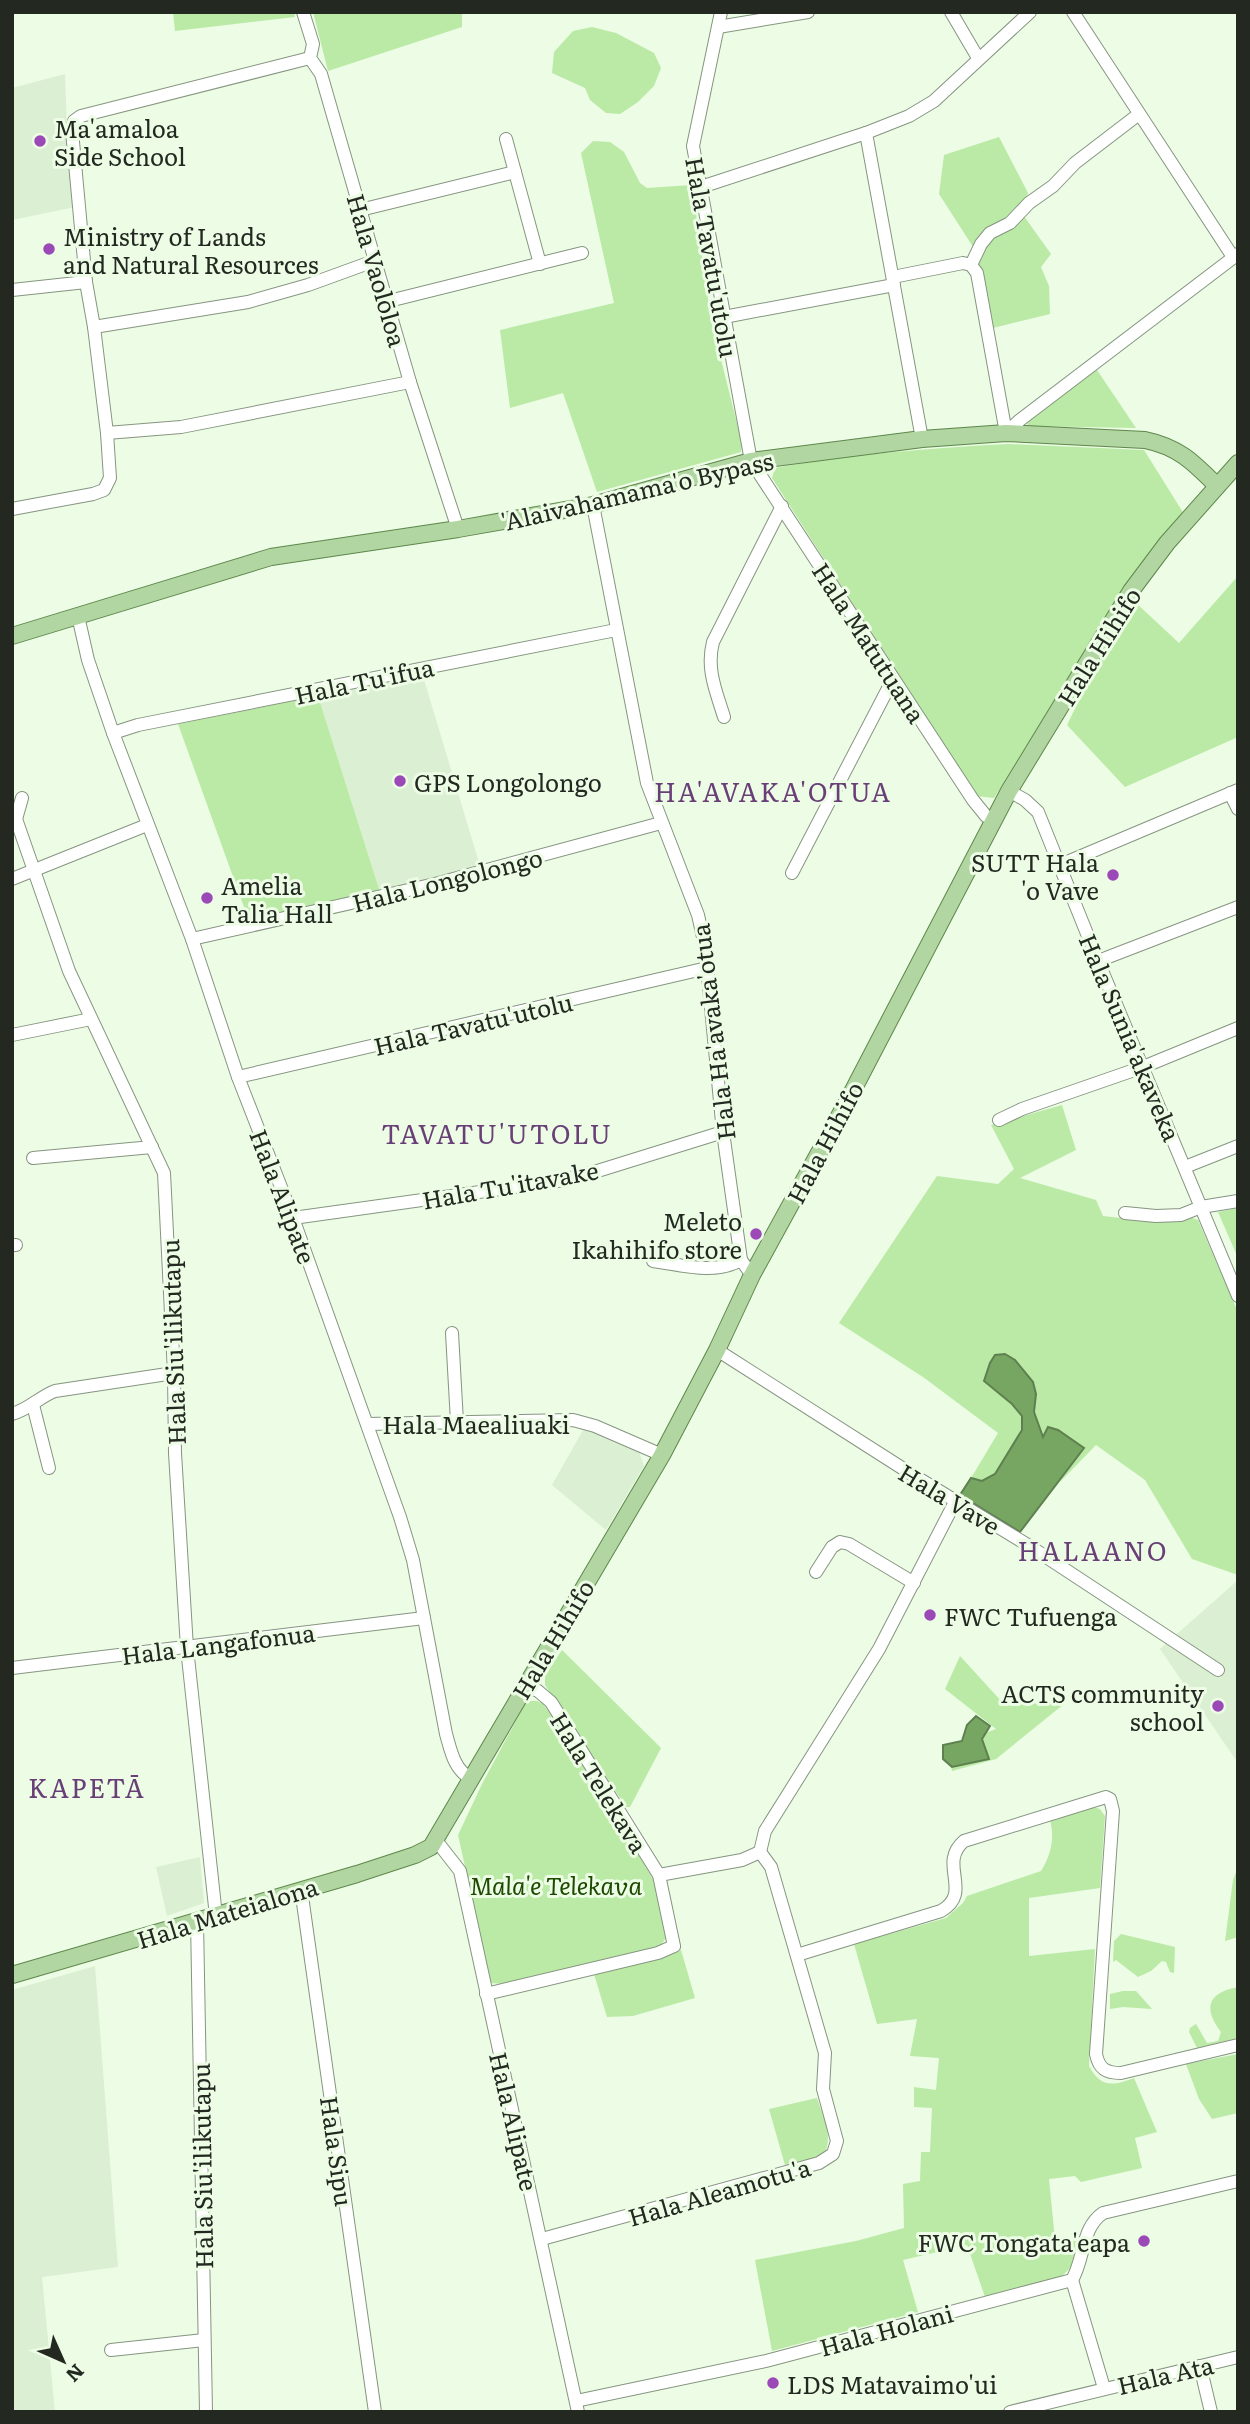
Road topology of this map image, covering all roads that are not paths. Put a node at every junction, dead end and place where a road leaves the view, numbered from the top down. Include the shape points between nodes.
1 (303, 12) edge
2 (721, 12) edge
3 (808, 12) edge
4 (951, 12) edge
5 (1030, 12) edge
6 (1073, 12) edge
7 (718, 27) junction
8 (310, 58) junction
9 (978, 58) junction
10 (1139, 114) junction
11 (866, 134) junction
12 (506, 139) dead end
13 (515, 172) junction
14 (701, 187) junction
15 (360, 210) junction
16 (582, 253) dead end
17 (1236, 256) edge
18 (374, 261) junction
19 (540, 264) junction
20 (971, 265) junction
21 (894, 281) junction
22 (86, 282) junction
23 (12, 290) edge
24 (388, 301) junction
25 (724, 317) junction
26 (94, 327) junction
27 (411, 382) junction
28 (107, 433) junction
29 (1006, 433) junction
30 (922, 439) junction
31 (751, 461) junction
32 (1238, 463) edge
33 (1217, 486) junction
34 (593, 505) junction
35 (782, 506) junction
36 (12, 509) edge
37 (458, 529) junction
38 (78, 616) junction
39 (617, 630) junction
40 (12, 636) edge
41 (893, 679) junction
42 (724, 717) dead end
43 (113, 733) junction
44 (1009, 791) junction
45 (1234, 792) edge
46 (22, 798) dead end
47 (1238, 810) edge
48 (993, 820) junction
49 (661, 823) junction
50 (147, 825) junction
51 (1060, 865) junction
52 (33, 870) junction
53 (792, 873) dead end
54 (12, 878) edge
55 (1238, 907) edge
56 (192, 939) junction
57 (1098, 961) junction
58 (707, 968) junction
59 (91, 1019) junction
60 (1238, 1028) edge
61 (12, 1035) edge
62 (1143, 1068) junction
63 (239, 1077) junction
64 (999, 1120) dead end
65 (723, 1132) junction
66 (1238, 1146) edge
67 (152, 1147) junction
68 (33, 1158) dead end
69 (1185, 1167) junction
70 (1238, 1201) edge
71 (1201, 1207) junction
72 (1125, 1213) dead end
73 (293, 1218) junction
74 (741, 1259) junction
75 (653, 1261) dead end
76 (752, 1275) junction
77 (1238, 1296) edge
78 (452, 1333) dead end
79 (717, 1350) junction
80 (174, 1373) junction
81 (33, 1405) junction
82 (12, 1413) edge
83 (457, 1422) junction
84 (367, 1424) junction
85 (662, 1455) junction
86 (49, 1468) dead end
87 (956, 1500) junction
88 (816, 1572) dead end
89 (914, 1583) junction
90 (424, 1618) junction
91 (187, 1647) junction
92 (12, 1668) edge
93 (1218, 1670) dead end
94 (524, 1685) junction
95 (470, 1778) junction
96 (435, 1839) junction
97 (760, 1852) junction
98 (659, 1875) junction
99 (301, 1889) junction
100 (216, 1916) junction
101 (197, 1921) junction
102 (797, 1955) junction
103 (12, 1975) edge
104 (485, 1994) junction
105 (1238, 2045) edge
106 (1238, 2181) edge
107 (542, 2239) junction
108 (1072, 2280) junction
109 (204, 2340) junction
110 (111, 2350) dead end
111 (1238, 2357) edge
112 (1200, 2366) junction
113 (1104, 2388) junction
114 (577, 2406) edge
115 (1013, 2411) edge
116 (206, 2412) edge
117 (374, 2412) edge
118 (1211, 2412) edge

1 - 8 street, Hala Vaolōloa via 313,44
2 - 7 street, Hala Tavatu'utolu
3 - 7 street
4 - 9 street
5 - 9 street
6 - 10 street
7 - 14 street, Hala Tavatu'utolu via 693,146
8 - 15 street, Hala Vaolōloa via 321,74
8 - 22 street via 74,121
9 - 11 street via 934,101
10 - 17 street
10 - 20 street via 1075,163 1010,223 990,233
11 - 14 street
11 - 21 street
12 - 13 street
13 - 15 street
13 - 19 street
14 - 25 street, Hala Tavatu'utolu
15 - 18 street, Hala Vaolōloa
16 - 19 street
17 - 29 street
18 - 24 street, Hala Vaolōloa
18 - 26 street via 248,302
19 - 24 street
20 - 21 street via 963,263
20 - 29 street via 977,273
21 - 25 street
21 - 30 street
22 - 23 street
22 - 26 street
24 - 27 street, Hala Vaolōloa
25 - 31 street, Hala Tavatu'utolu
26 - 28 street
27 - 28 street via 181,427
27 - 37 street, Hala Vaolōloa
28 - 36 street via 110,478 104,490
29 - 30 main road, 'Alaivahamama'o Bypass
29 - 33 main road, 'Alaivahamama'o Bypass via 1165,444 1184,454
30 - 31 main road, 'Alaivahamama'o Bypass
31 - 34 main road, 'Alaivahamama'o Bypass
31 - 35 street, Hala Matutuana
32 - 33 main road, Hala Hihifo
33 - 44 main road, Hala Hihifo via 1131,591
34 - 37 main road, 'Alaivahamama'o Bypass
34 - 39 street, Hala Ha'avaka'otua
35 - 41 street, Hala Matutuana
35 - 42 street via 713,642 711,678
37 - 38 main road, 'Alaivahamama'o Bypass via 271,557
38 - 40 main road, 'Alaivahamama'o Bypass
38 - 43 street, Hala Alipate
39 - 43 street, Hala Tu'ifua
39 - 49 street, Hala Ha'avaka'otua via 647,783
41 - 48 street, Hala Matutuana via 973,800
41 - 53 street
43 - 50 street, Hala Alipate
44 - 48 main road, Hala Hihifo
44 - 51 street, Hala Sunia'akaveka via 1038,812
45 - 47 street
45 - 51 street
46 - 52 street, Hala Siu'ilikutapu via 16,819
48 - 76 main road, Hala Hihifo
49 - 56 street, Hala Longolongo via 435,884
49 - 58 street, Hala Ha'avaka'otua via 698,915
50 - 52 street
50 - 56 street, Hala Alipate
51 - 57 street, Hala Sunia'akaveka
52 - 54 street
52 - 59 street, Hala Siu'ilikutapu
55 - 57 street
56 - 63 street, Hala Alipate
57 - 62 street, Hala Sunia'akaveka
58 - 63 street, Hala Tavatu'utolu
58 - 65 street, Hala Ha'avaka'otua
59 - 61 street
59 - 67 street, Hala Siu'ilikutapu
60 - 62 street
62 - 64 street
62 - 69 street, Hala Sunia'akaveka
63 - 73 street, Hala Alipate
65 - 73 street, Hala Tu'itavake via 558,1181
65 - 74 street, Hala Ha'avaka'otua
66 - 69 street
67 - 68 street
67 - 80 street, Hala Siu'ilikutapu via 166,1186
69 - 71 street, Hala Sunia'akaveka
70 - 71 street
71 - 72 street via 1181,1215
71 - 77 street, Hala Sunia'akaveka
73 - 84 street, Hala Alipate
74 - 75 street via 730,1266 705,1268
74 - 76 street, Hala Ha'avaka'otua
76 - 79 main road, Hala Hihifo
78 - 83 street
79 - 85 main road, Hala Hihifo
79 - 87 street, Hala Vave
80 - 81 street via 55,1391
80 - 91 street, Hala Siu'ilikutapu
81 - 82 street
81 - 86 street
83 - 84 street, Hala Maealiuaki
83 - 85 street, Hala Maealiuaki via 573,1420
84 - 90 street, Hala Alipate via 413,1560
85 - 94 main road, Hala Hihifo
87 - 89 street
87 - 93 street, Hala Vave
88 - 89 street via 840,1542
89 - 97 street via 873,1659 765,1831
90 - 91 street, Hala Langafonua
90 - 95 street, Hala Alipate via 446,1734 455,1762
91 - 92 street, Hala Langafonua
91 - 100 street, Hala Siu'ilikutapu
94 - 95 main road, Hala Hihifo
94 - 98 street, Hala Telekava via 551,1702
95 - 96 main road, Hala Hihifo
96 - 99 main road, Hala Mateialona via 431,1847 415,1854
96 - 104 street, Hala Alipate via 460,1871
97 - 98 street via 743,1860
97 - 102 street, Hala Aleamotu'a via 771,1867
98 - 104 street, Hala Telekava via 674,1947
99 - 100 main road, Hala Mateialona
99 - 117 street, Hala Sipu
100 - 101 main road, Hala Mateialona
101 - 103 main road, Hala Mateialona
101 - 109 street, Hala Siu'ilikutapu
102 - 105 street via 948,1907 957,1887 953,1855 964,1841 1098,1797 1110,1799 1113,1811 1098,2064 1121,2073
102 - 107 street, Hala Aleamotu'a via 825,2053 823,2089 837,2141 833,2154 818,2163
104 - 107 street, Hala Alipate
106 - 108 street via 1103,2213 1091,2224
107 - 114 street, Hala Alipate
108 - 113 street
108 - 114 street, Hala Holani
109 - 110 street
109 - 116 street, Hala Siu'ilikutapu
111 - 112 street, Hala Ata
112 - 113 street, Hala Ata
112 - 118 street
113 - 115 street, Hala Ata

